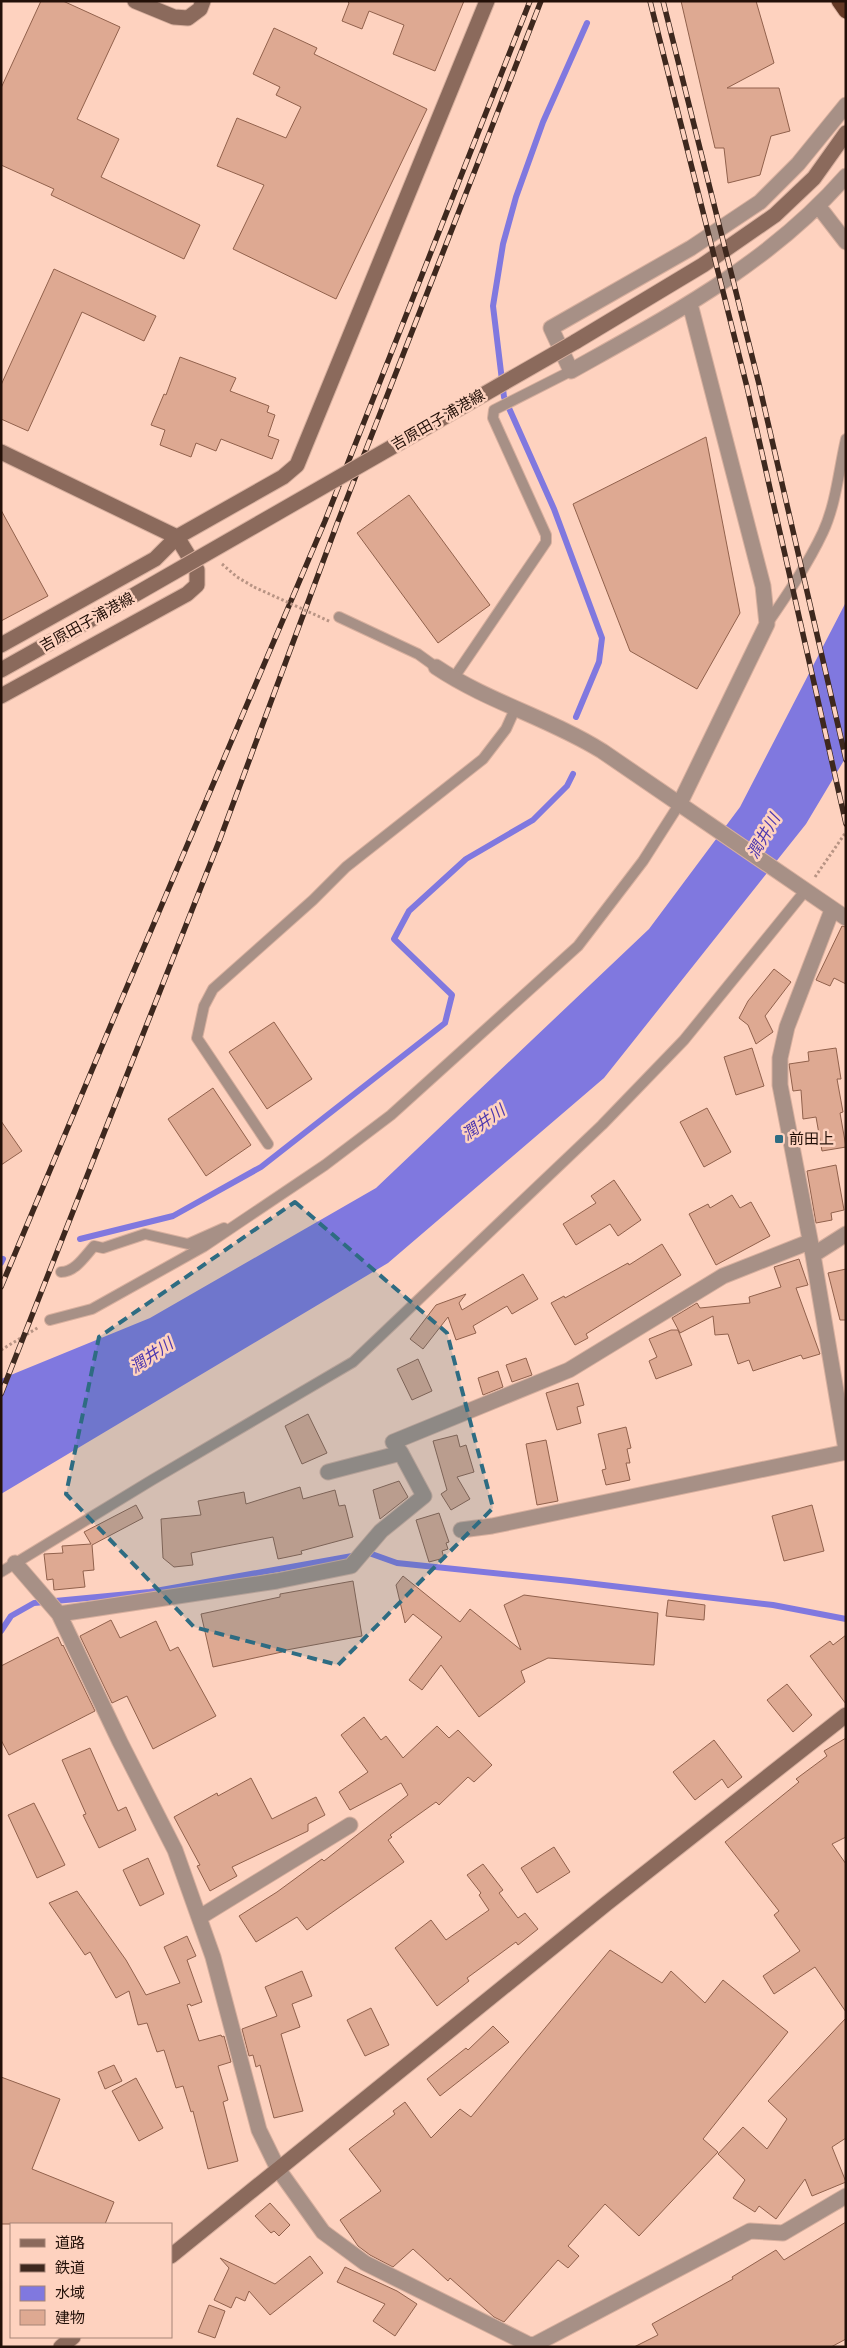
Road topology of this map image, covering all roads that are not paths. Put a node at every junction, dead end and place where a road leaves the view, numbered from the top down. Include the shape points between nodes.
1 (135, 1) edge
2 (203, 1) edge
3 (488, 1) edge
4 (839, 1) edge
5 (846, 11) edge
6 (846, 105) edge
7 (846, 133) edge
8 (846, 176) edge
9 (819, 207) junction
10 (846, 242) edge
11 (690, 304) junction
12 (571, 371) junction
13 (846, 439) edge
14 (1, 452) edge
15 (177, 537) junction
16 (335, 620) road end
17 (767, 624) junction
18 (1, 646) edge
19 (436, 667) joint
20 (1, 670) edge
21 (453, 679) junction
22 (1, 696) edge
23 (515, 709) junction
24 (680, 803) junction
25 (805, 891) junction
26 (832, 910) junction
27 (846, 918) edge
28 (268, 1144) dead end
29 (239, 1223) junction
30 (846, 1234) edge
31 (811, 1248) junction
32 (61, 1272) dead end
33 (50, 1320) road end
34 (846, 1451) edge
35 (401, 1453) junction
36 (328, 1472) dead end
37 (461, 1530) dead end
38 (15, 1563) junction
39 (1, 1572) edge
40 (53, 1607) junction
41 (846, 1716) edge
42 (350, 1825) dead end
43 (200, 1917) junction
44 (278, 2169) junction
45 (846, 2196) edge
46 (172, 2255) edge
47 (72, 2338) edge
48 (61, 2347) edge

1 - 2 street via 174,18 188,18 200,9
3 - 15 street via 300,459 283,477
4 - 5 highway
6 - 12 street via 780,184 739,217 551,328
7 - 20 street, 吉原田子浦港線, bridge via 814,178 776,215 703,265 575,342
8 - 9 street
9 - 10 street
9 - 11 street via 769,250
11 - 12 street
11 - 17 street via 763,586
12 - 21 lane via 494,410 493,418 546,535 546,542
13 - 17 lane via 823,532
14 - 15 street
15 - 18 street via 155,559
15 - 22 street via 197,570 197,585 187,594
16 - 19 lane via 418,654
17 - 24 street
19 - 21 street
21 - 23 street
23 - 24 street via 587,741
23 - 28 lane via 506,729 483,759 346,867 213,989 204,1006 198,1038
24 - 25 street
24 - 29 lane via 643,861 578,946 391,1115 325,1165
25 - 26 street
25 - 38 lane via 684,1040 630,1097 353,1362
26 - 27 street
26 - 31 street via 794,1005 780,1058 780,1085
29 - 32 lane via 188,1244 146,1234 103,1248 94,1246 74,1268
29 - 33 lane via 203,1247 92,1309
30 - 31 street
31 - 34 street
31 - 35 street via 723,1276 568,1370 393,1442
34 - 37 street
35 - 36 street
35 - 40 street via 424,1496 381,1531 350,1566 277,1580
38 - 39 lane
38 - 40 street
40 - 43 street via 175,1850
41 - 44 street via 606,1904
42 - 43 street
43 - 44 street via 259,2130
44 - 45 street via 323,2232 365,2263 532,2346 750,2231 783,2233
44 - 46 street
47 - 48 street

